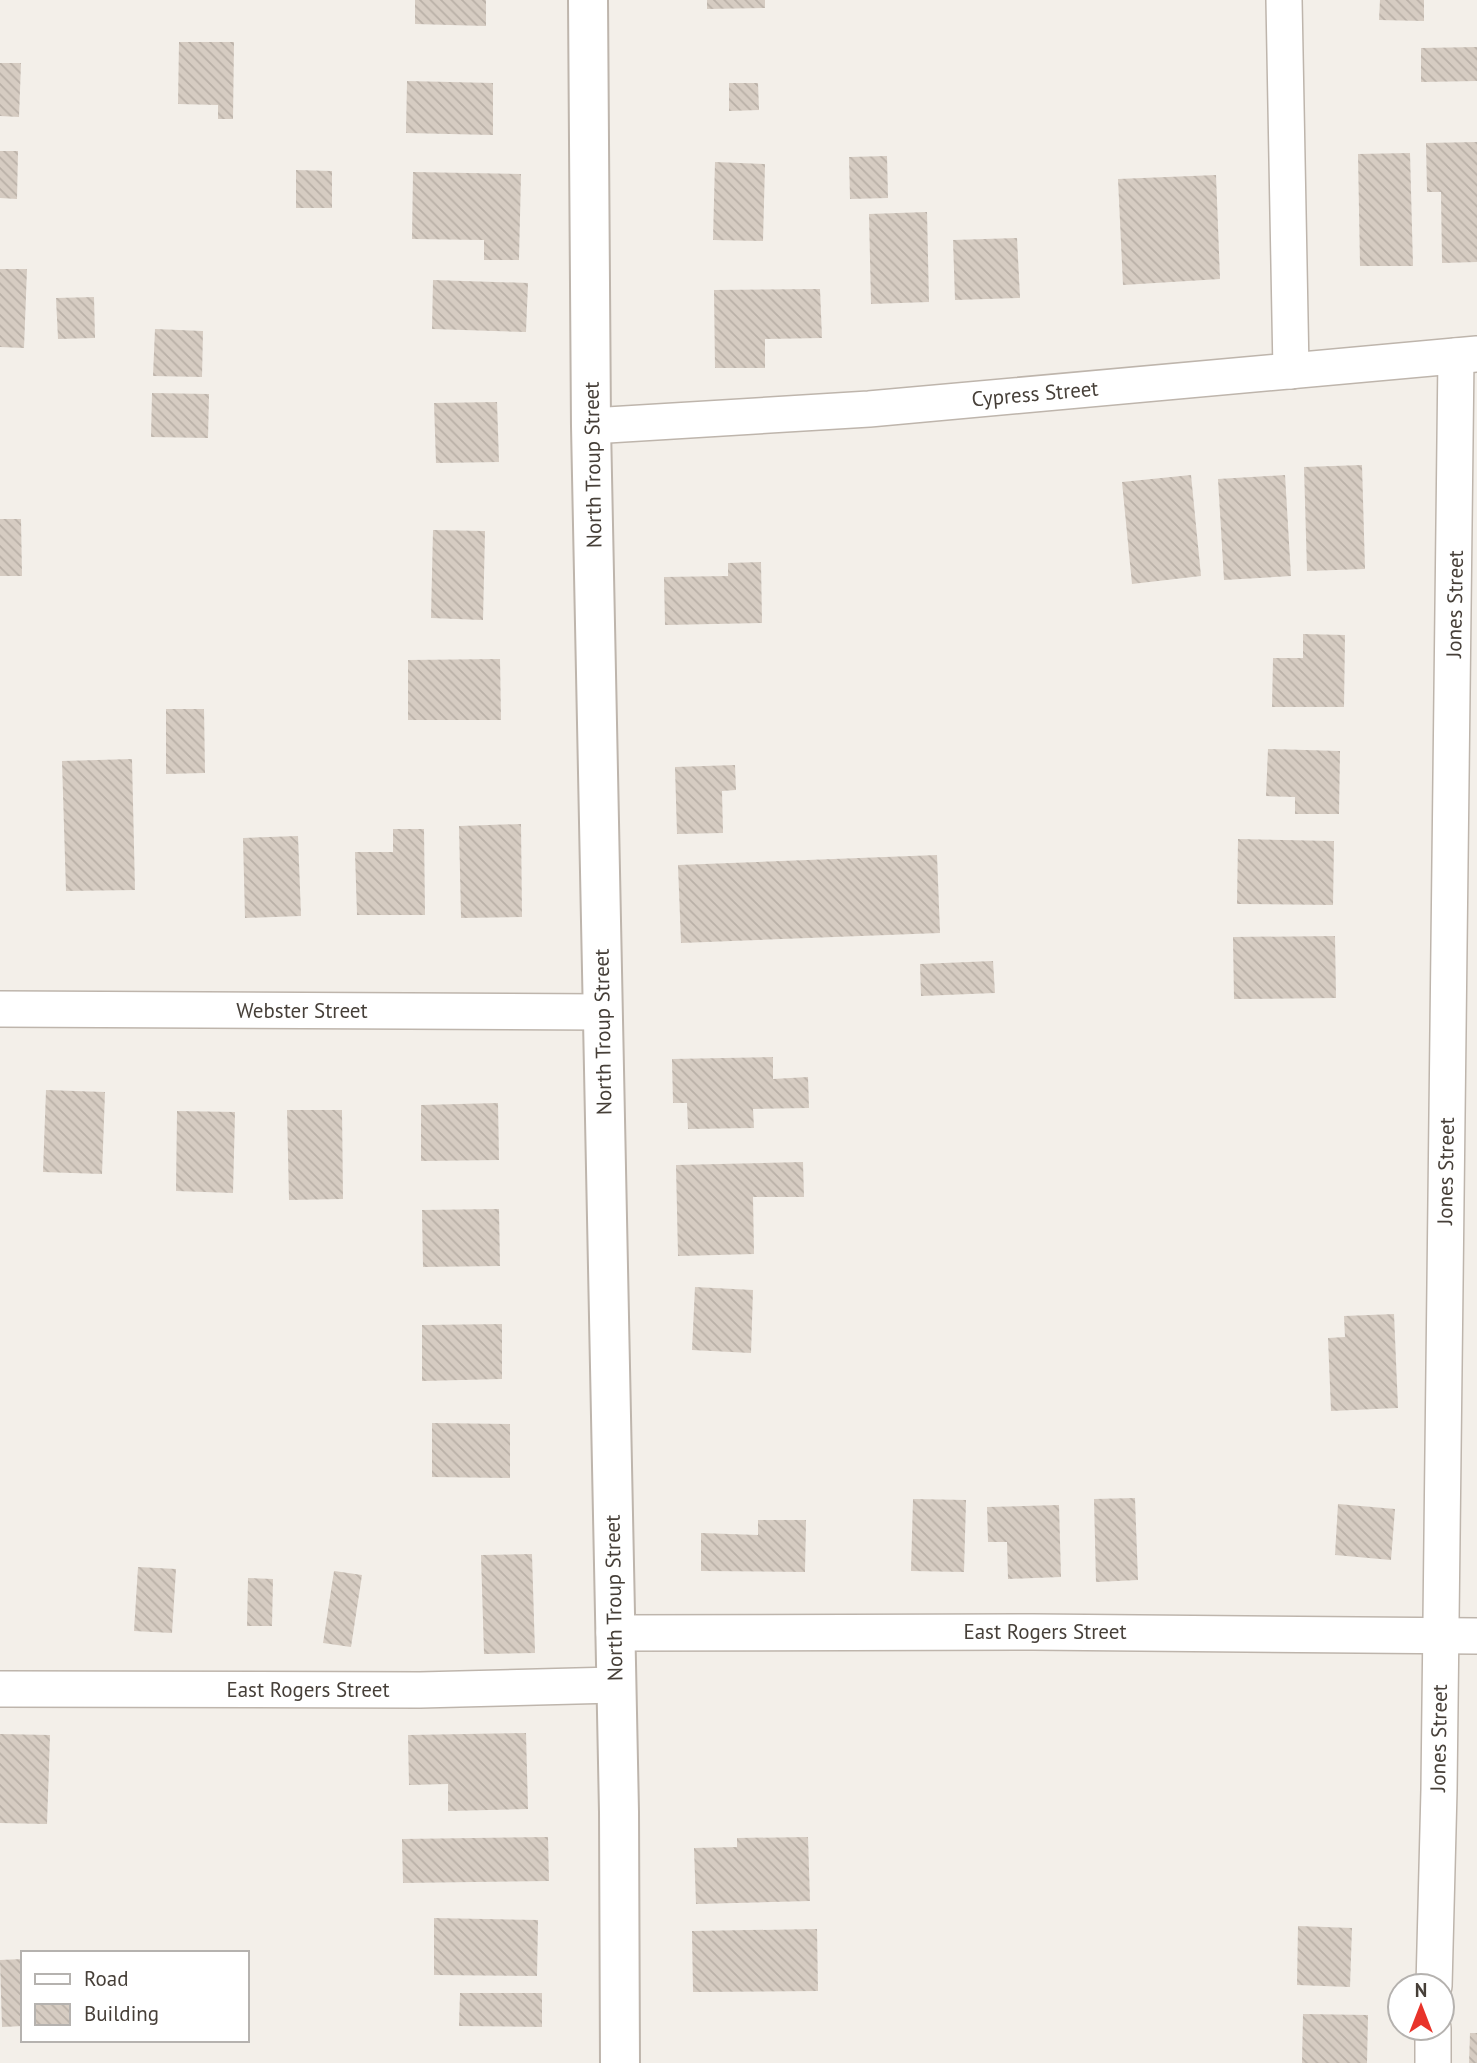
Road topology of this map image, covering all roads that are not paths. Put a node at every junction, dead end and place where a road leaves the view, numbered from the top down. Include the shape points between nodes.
1 (588, 0) edge
2 (1284, 0) edge
3 (1466, 355) edge
4 (1291, 372) junction
5 (592, 426) junction
6 (1463, 1005) edge
7 (0, 1009) edge
8 (603, 1013) junction
9 (614, 1633) junction
10 (1440, 1636) junction
11 (1477, 1636) edge
12 (615, 1685) junction
13 (0, 1689) edge
14 (1434, 1972) edge
15 (1433, 2042) edge
16 (620, 2063) edge
17 (1433, 2063) edge

1 - 5 street, North Troup Street
2 - 4 street
3 - 4 street, Cypress Street
3 - 6 street, Jones Street
4 - 5 street, Cypress Street via 869,409
5 - 8 street, North Troup Street
6 - 10 street, Jones Street
7 - 8 street, Webster Street
8 - 9 street, North Troup Street
9 - 10 street, East Rogers Street
9 - 12 street, North Troup Street
10 - 11 street, East Rogers Street
10 - 14 street, Jones Street
12 - 13 street, East Rogers Street via 419,1690
12 - 16 street, North Troup Street
15 - 17 street

